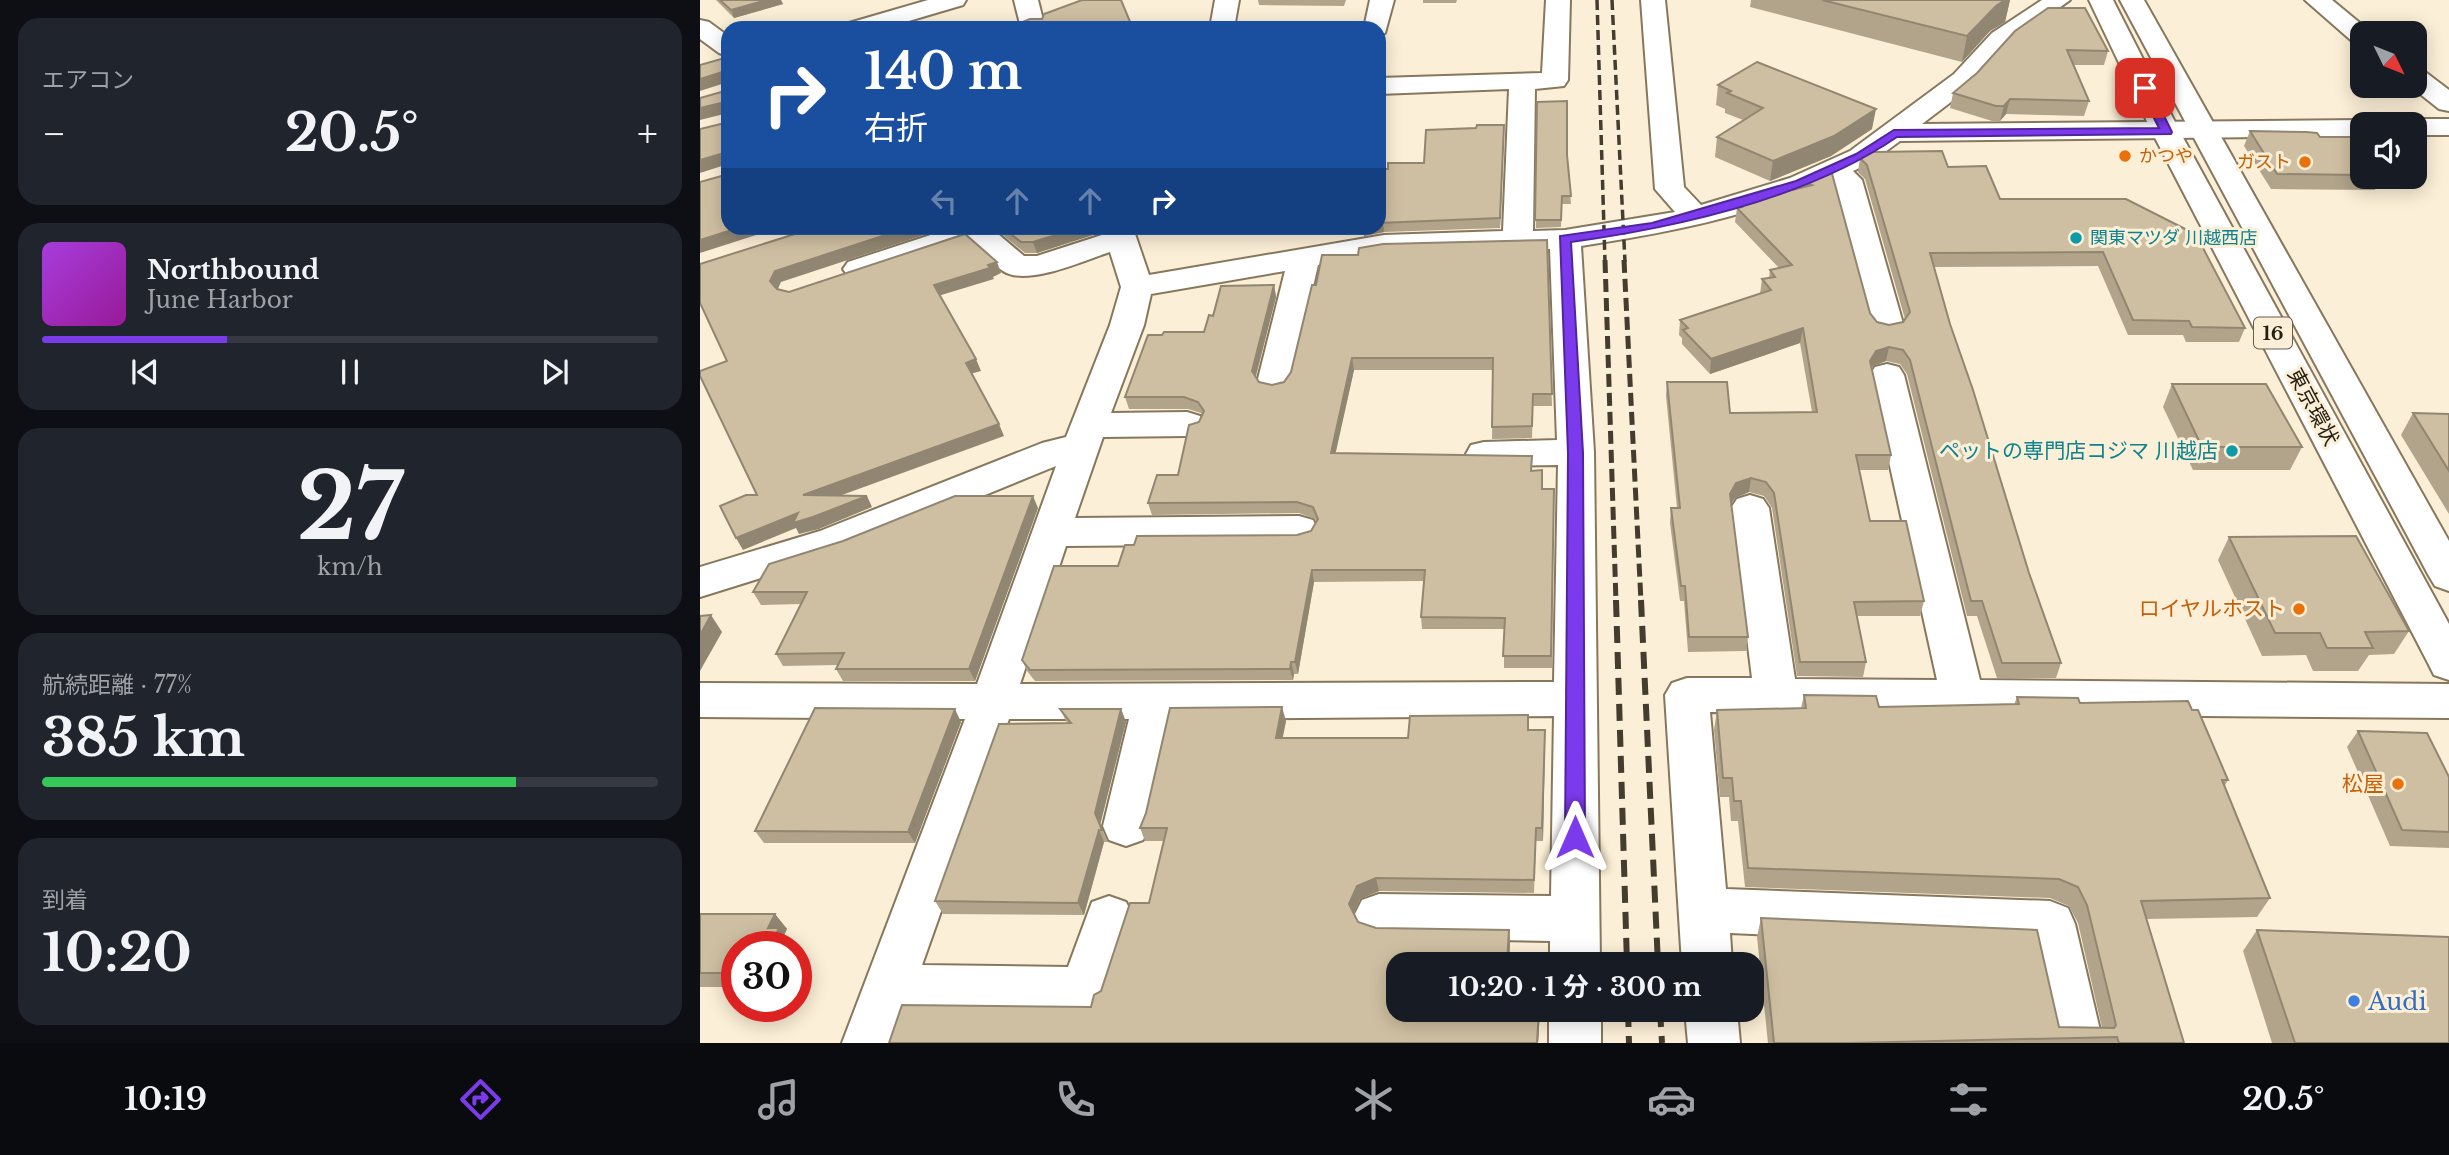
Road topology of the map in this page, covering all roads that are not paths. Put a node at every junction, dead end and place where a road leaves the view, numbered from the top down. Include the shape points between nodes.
1 (954, 0) edge
2 (1026, 0) edge
3 (1227, 0) edge
4 (1382, 0) edge
5 (1558, 0) edge
6 (1653, 0) edge
7 (2058, 0) edge
8 (2101, 0) edge
9 (2132, 0) edge
10 (2317, 0) edge
11 (882, 21) edge
12 (1031, 21) edge
13 (1223, 21) edge
14 (1378, 21) edge
15 (700, 27) edge
16 (2350, 27) edge
17 (721, 43) edge
18 (1522, 81) junction
19 (1386, 86) edge
20 (2427, 86) edge
21 (2449, 103) edge
22 (2427, 127) edge
23 (2449, 127) edge
24 (2350, 128) edge
25 (2203, 131) junction
26 (2166, 132) junction
27 (1894, 133) junction
28 (1833, 170) junction
29 (1695, 216) junction
30 (957, 235) edge
31 (981, 235) edge
32 (1115, 235) edge
33 (1121, 235) edge
34 (1565, 239) junction
35 (1518, 240) junction
36 (1326, 245) edge
37 (833, 278) edge
38 (1137, 287) junction
39 (1887, 327) edge
40 (1887, 375) dead end
41 (1274, 383) edge
42 (1186, 424) edge
43 (1085, 435) junction
44 (1576, 453) junction
45 (1484, 454) edge
46 (1750, 508) dead end
47 (1299, 530) dead end
48 (1053, 532) junction
49 (2449, 576) edge
50 (700, 582) edge
51 (2449, 663) edge
52 (1776, 695) junction
53 (1963, 697) junction
54 (1575, 699) junction
55 (700, 700) edge
56 (993, 701) junction
57 (2449, 701) edge
58 (1155, 702) junction
59 (1126, 826) dead end
60 (1703, 910) junction
61 (1379, 916) dead end
62 (1109, 918) dead end
63 (1575, 942) edge
64 (1706, 952) edge
65 (887, 989) junction
66 (1575, 1022) edge
67 (1712, 1022) edge
68 (868, 1043) edge
69 (1576, 1043) edge
70 (1714, 1043) edge
71 (2077, 1043) edge

1 - 11 main road
2 - 12 main road
3 - 13 main road
4 - 14 main road
5 - 18 main road via 1555,80
6 - 29 main road via 1670,189
7 - 27 main road via 2001,38 1963,80
8 - 26 main road, 東京環状 / 16
9 - 25 main road, 東京環状 / 16
10 - 16 main road
15 - 17 main road
18 - 19 main road
18 - 35 main road
20 - 21 main road
22 - 23 main road
24 - 25 main road
25 - 26 main road
25 - 49 main road, 東京環状 / 16
26 - 27 main road
26 - 51 main road, 東京環状 / 16
27 - 28 main road
28 - 29 main road
28 - 39 main road via 1847,180
29 - 34 main road
30 - 37 main road
31 - 32 main road via 1016,266 1040,265
33 - 38 main road
34 - 35 main road
34 - 44 main road
35 - 36 main road
36 - 38 main road
36 - 41 main road
38 - 43 main road
40 - 53 main road
42 - 43 main road
43 - 48 main road
43 - 50 main road via 1055,452 834,541
44 - 45 main road
44 - 54 main road
46 - 52 main road
47 - 48 main road
48 - 56 main road
52 - 53 main road
52 - 60 main road via 1687,695
53 - 57 main road
54 - 58 main road
54 - 63 main road
55 - 56 main road
56 - 58 main road
56 - 65 main road
58 - 59 main road
60 - 64 main road
60 - 71 main road via 2050,924
61 - 63 main road
62 - 65 main road via 1087,986 1076,992
65 - 68 main road
66 - 69 main road
67 - 70 main road

